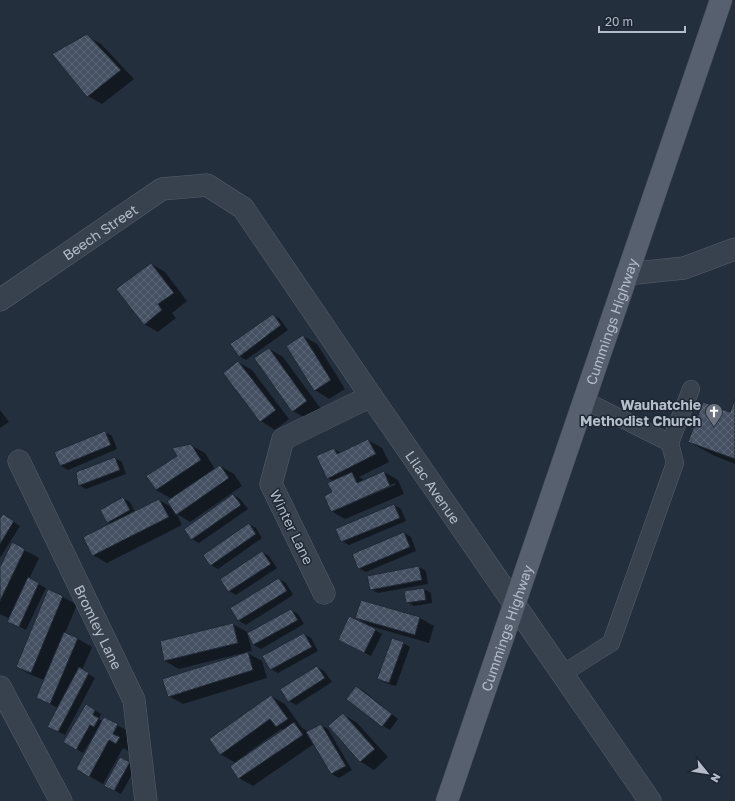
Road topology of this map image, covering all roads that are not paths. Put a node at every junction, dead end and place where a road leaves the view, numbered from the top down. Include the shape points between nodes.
1 (721, 0) edge
2 (207, 185) joint
3 (735, 249) edge
4 (627, 274) junction
5 (0, 300) edge
6 (692, 389) dead end
7 (371, 396) junction
8 (584, 400) junction
9 (670, 443) junction
10 (19, 461) dead end
11 (324, 592) dead end
12 (514, 605) junction
13 (562, 674) junction
14 (0, 687) edge
15 (61, 801) edge
16 (146, 801) edge
17 (447, 801) edge
18 (650, 801) edge

1 - 4 main road, Cummings Highway
2 - 5 street, Beech Street via 162,189
2 - 7 street, Lilac Avenue via 243,208
3 - 4 street via 684,268
4 - 8 main road, Cummings Highway
6 - 9 lane
7 - 11 street, Winter Lane via 283,438 271,484
7 - 12 street, Lilac Avenue
8 - 9 lane
8 - 12 main road, Cummings Highway
9 - 13 lane via 674,464 611,643
10 - 16 street, Bromley Lane via 134,700
12 - 13 street, Lilac Avenue
12 - 17 main road, Cummings Highway
13 - 18 street, Lilac Avenue
14 - 15 street

